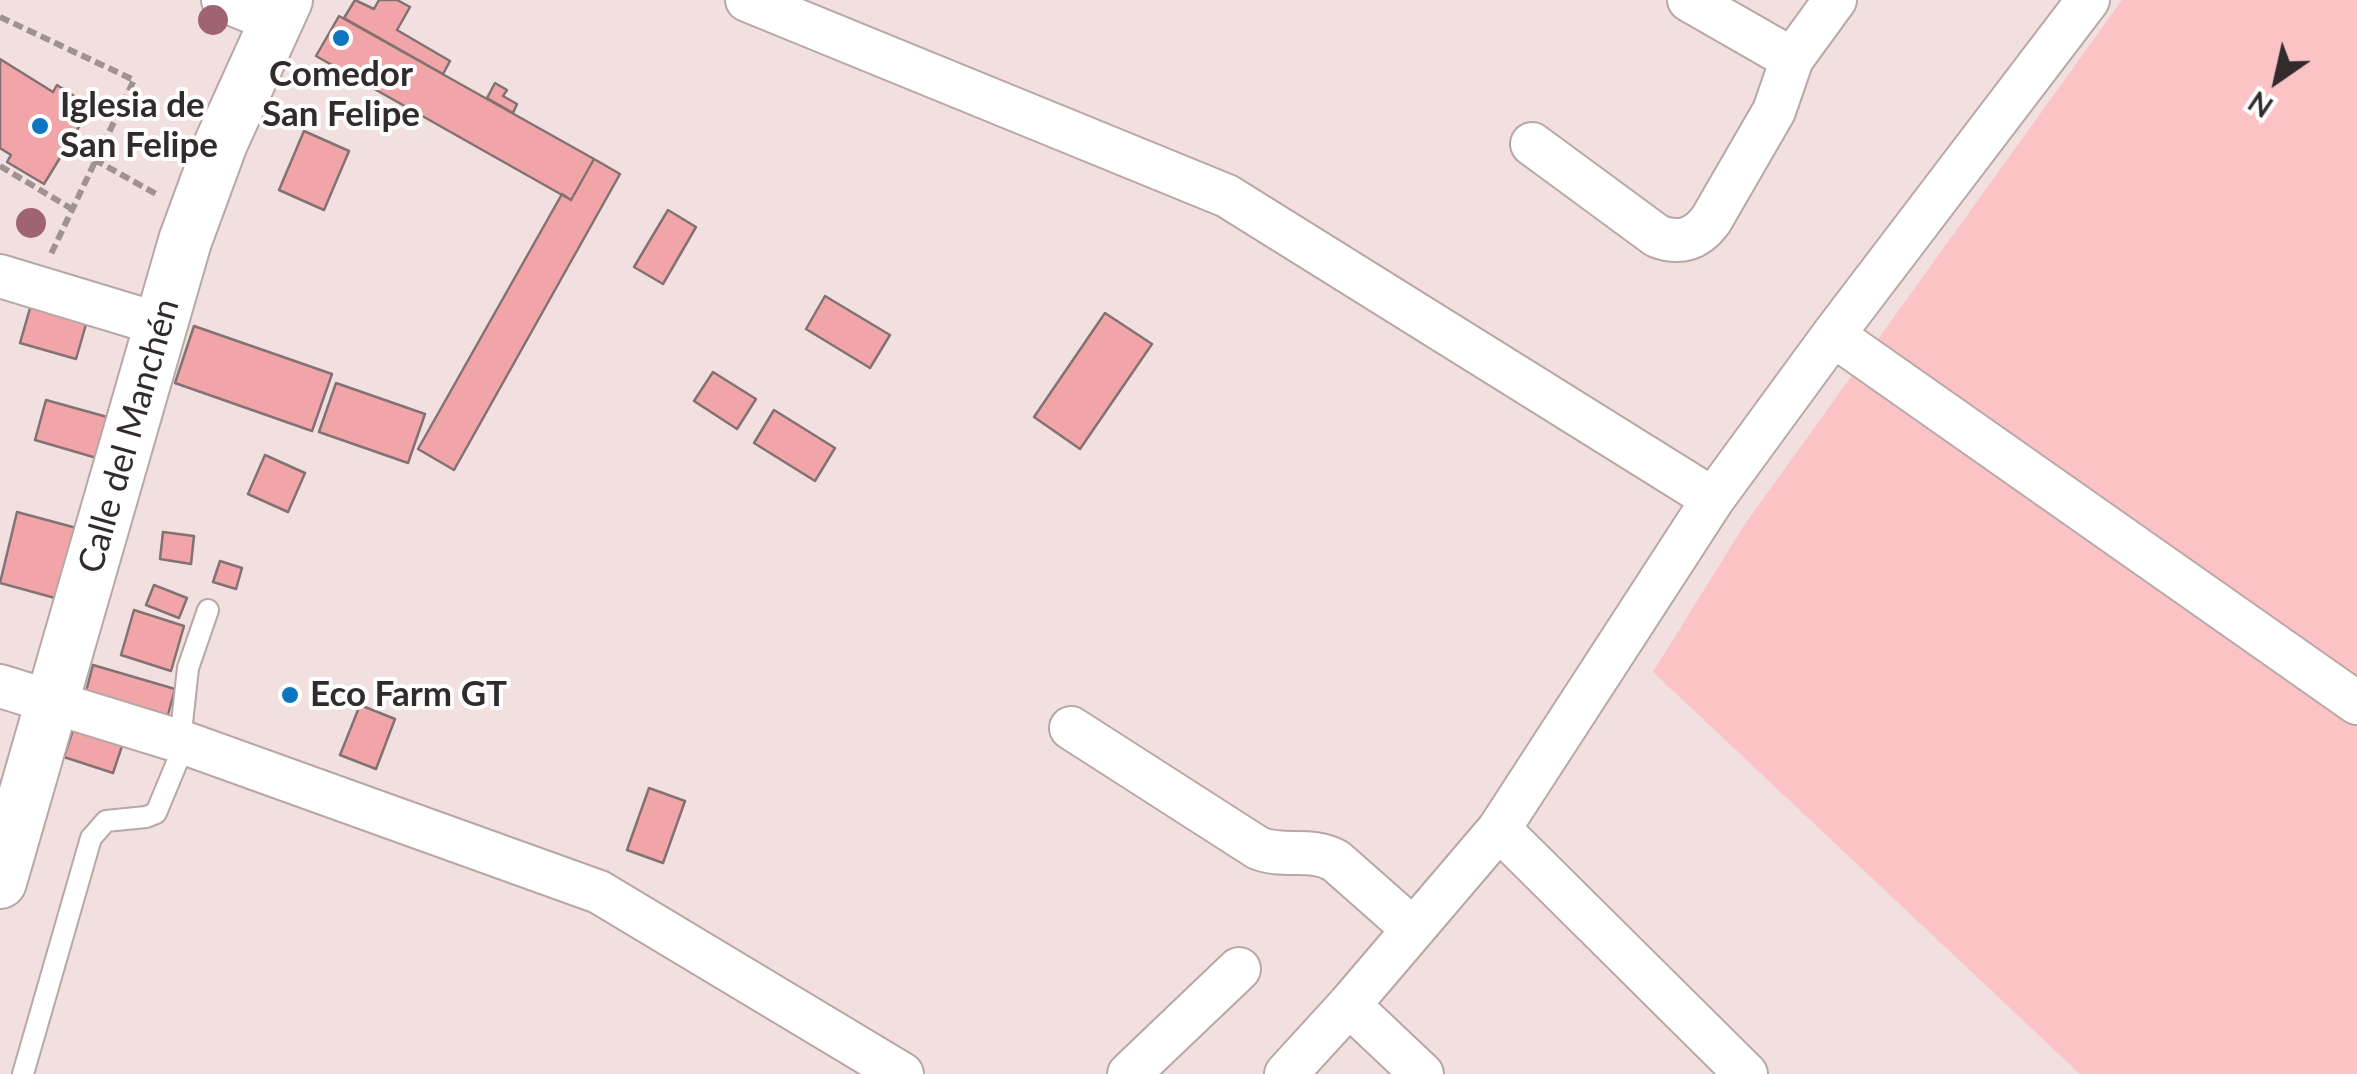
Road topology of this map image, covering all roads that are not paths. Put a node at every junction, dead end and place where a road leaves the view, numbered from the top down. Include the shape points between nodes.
1 (223, 0) edge
2 (747, 0) edge
3 (1689, 0) edge
4 (1835, 0) edge
5 (2088, 0) edge
6 (280, 11) edge
7 (1792, 59) junction
8 (1532, 144) dead end
9 (18, 281) edge
10 (162, 324) junction
11 (1833, 335) junction
12 (1713, 500) junction
13 (208, 610) dead end
14 (0, 686) edge
15 (51, 703) junction
16 (2357, 703) edge
17 (1072, 728) dead end
18 (182, 742) junction
19 (1499, 829) junction
20 (0, 882) edge
21 (1413, 929) junction
22 (1240, 969) dead end
23 (1349, 1006) junction
24 (23, 1074) edge
25 (902, 1074) edge
26 (1129, 1074) edge
27 (1286, 1074) edge
28 (1422, 1074) edge
29 (1746, 1074) edge

1 - 6 street
2 - 12 street via 1227,196
3 - 7 street
4 - 7 street
5 - 11 street
6 - 10 street, Calle del Manchén via 221,143
7 - 8 street via 1774,111 1712,220 1691,239 1657,236
9 - 10 street
10 - 15 street, Calle del Manchén
11 - 12 street
11 - 16 street
12 - 19 street
13 - 18 lane via 188,668
14 - 15 street
15 - 18 street
15 - 20 street, Calle del Manchén
17 - 21 street via 1258,848 1321,852
18 - 24 lane via 156,813 106,821 91,838
18 - 25 street via 599,892
19 - 21 street
19 - 29 street
21 - 23 street
22 - 26 street
23 - 27 street
23 - 28 street

